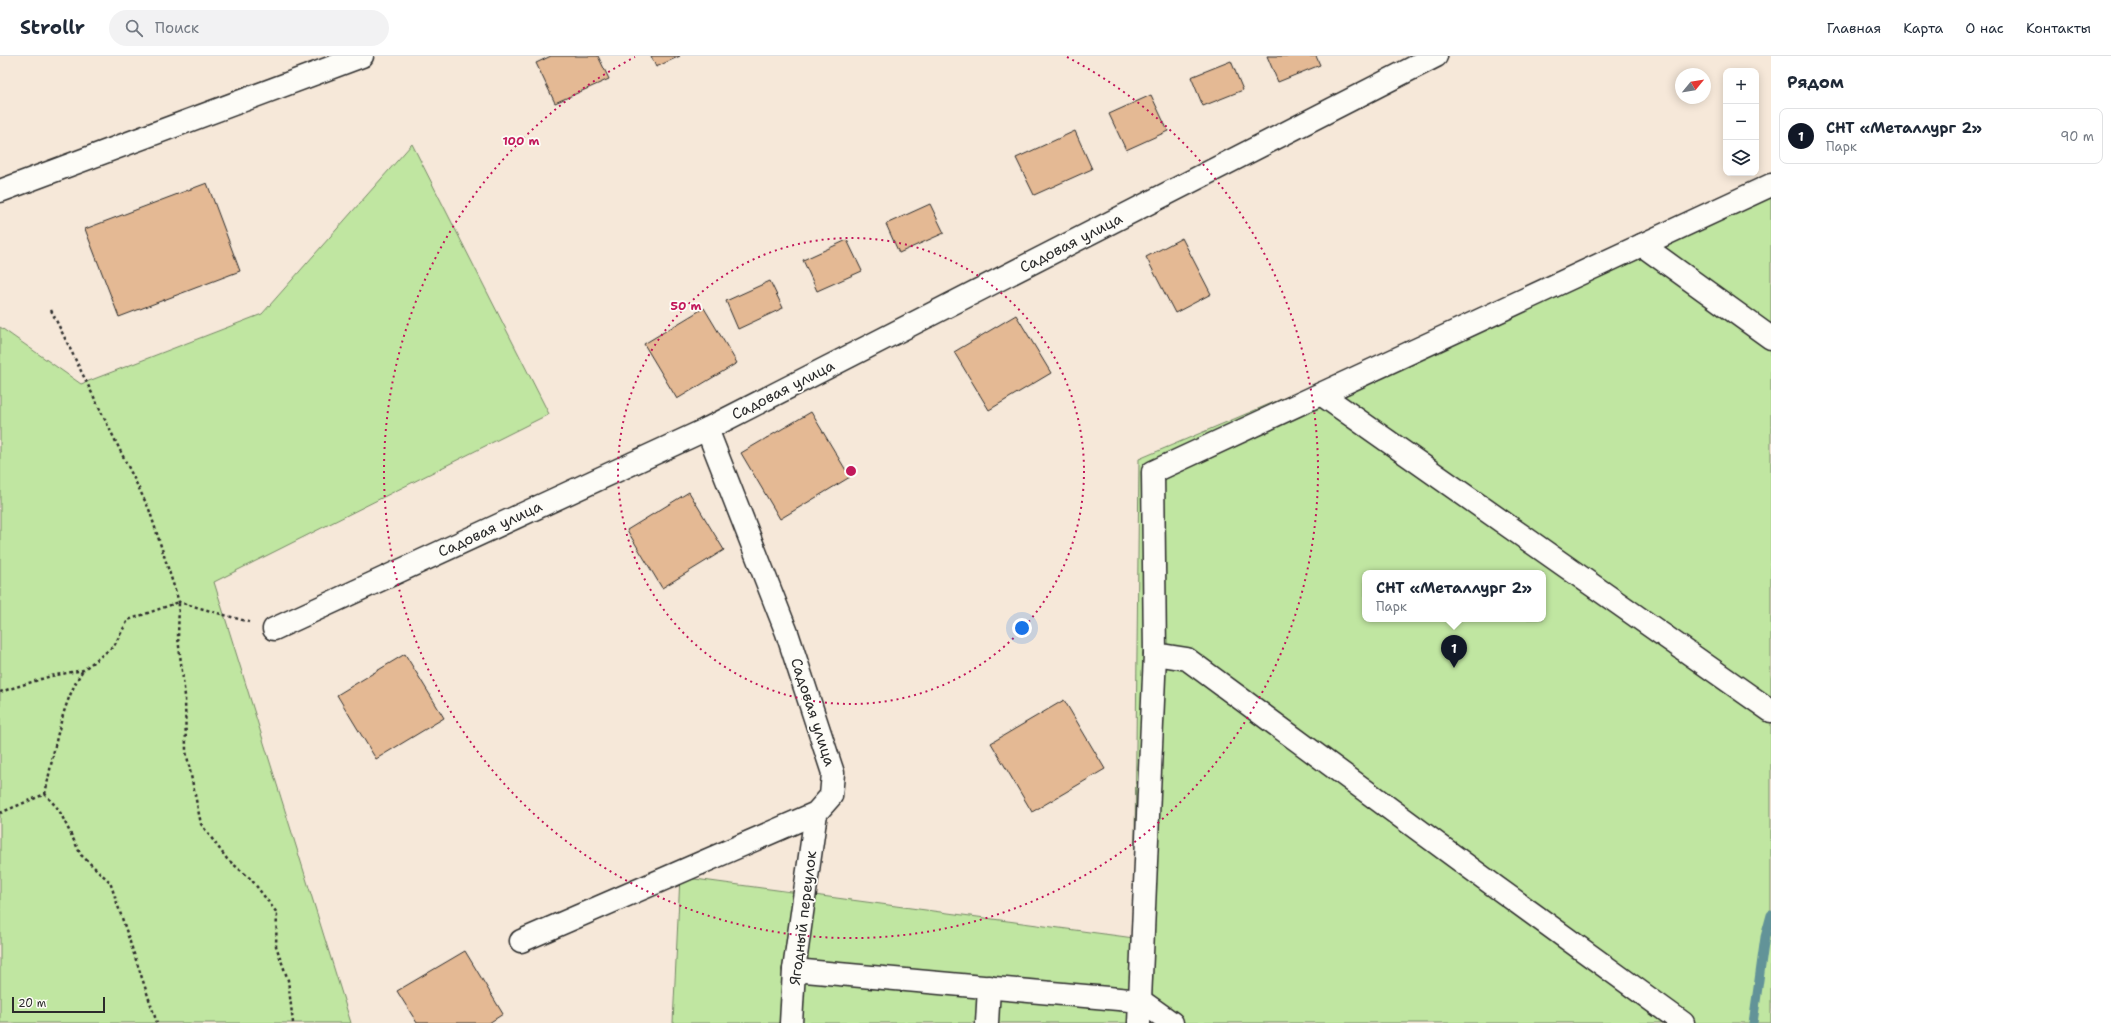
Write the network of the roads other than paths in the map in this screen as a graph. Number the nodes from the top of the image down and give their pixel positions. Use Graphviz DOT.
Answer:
graph roads {
  1 [pos="362,56"];
  2 [pos="1436,56"];
  3 [pos="1771,185"];
  4 [pos="0,191"];
  5 [pos="1642,245"];
  6 [pos="1771,338"];
  7 [pos="1321,394"];
  8 [pos="707,429"];
  9 [pos="274,629"];
  10 [pos="1155,654"];
  11 [pos="1771,711"];
  12 [pos="816,813"];
  13 [pos="521,941"];
  14 [pos="794,970"];
  15 [pos="989,987"];
  16 [pos="1141,1001"];
  17 [pos="791,1023"];
  18 [pos="987,1023"];
  19 [pos="1140,1023"];
  20 [pos="1172,1023"];
  21 [pos="1683,1023"];
  1 -- 4 [label="street"];
  2 -- 8 [label="street, Садовая улица"];
  3 -- 5 [label="street"];
  5 -- 6 [label="street"];
  5 -- 7 [label="street"];
  7 -- 10 [label="street"];
  7 -- 11 [label="street"];
  8 -- 9 [label="street, Садовая улица"];
  8 -- 12 [label="street, Садовая улица"];
  10 -- 16 [label="street"];
  10 -- 21 [label="street"];
  12 -- 13 [label="street"];
  12 -- 14 [label="street, Ягодный переулок"];
  14 -- 15 [label="street"];
  14 -- 17 [label="street, Ягодный переулок"];
  15 -- 16 [label="street"];
  15 -- 18 [label="street"];
  16 -- 19 [label="street"];
  16 -- 20 [label="street"];
}
